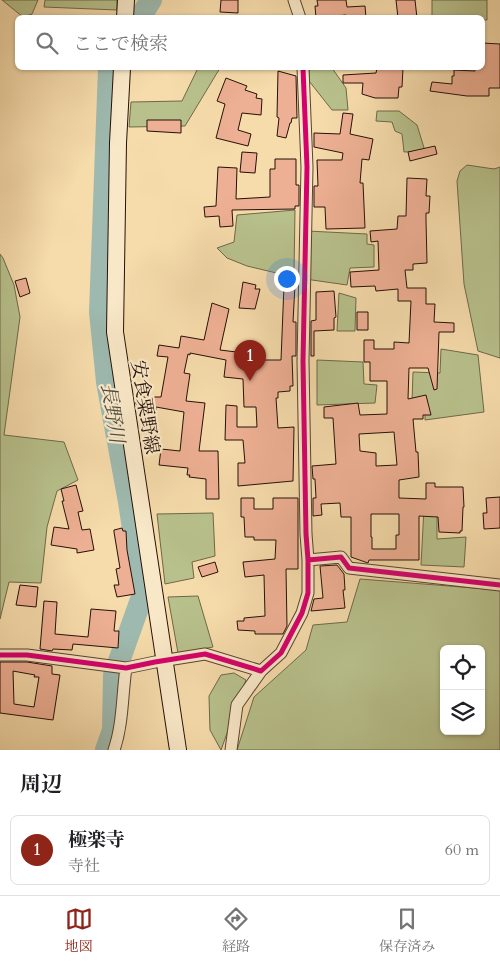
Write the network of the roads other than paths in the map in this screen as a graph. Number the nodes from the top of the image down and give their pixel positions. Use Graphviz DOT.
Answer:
graph roads {
  1 [pos="126,0"];
  2 [pos="294,0"];
  3 [pos="124,15"];
  4 [pos="299,15"];
  5 [pos="122,70"];
  6 [pos="303,70"];
  7 [pos="308,560"];
  8 [pos="500,585"];
  9 [pos="0,655"];
  10 [pos="164,661"];
  11 [pos="120,667"];
  12 [pos="261,671"];
  13 [pos="114,750"];
  14 [pos="178,750"];
  15 [pos="231,750"];
  1 -- 3 [label="main road"];
  2 -- 4 [label="street"];
  5 -- 10 [label="main road, 安食粟野線"];
  6 -- 7 [label="street"];
  7 -- 8 [label="street"];
  7 -- 12 [label="street"];
  9 -- 11 [label="street"];
  10 -- 11 [label="street"];
  10 -- 12 [label="street"];
  10 -- 14 [label="main road, 安食粟野線"];
  11 -- 13 [label="street"];
  12 -- 15 [label="street"];
}
